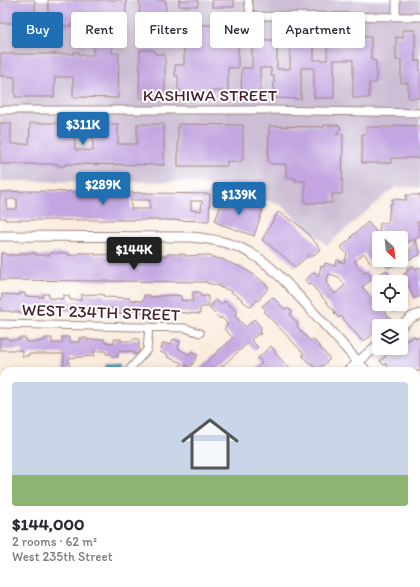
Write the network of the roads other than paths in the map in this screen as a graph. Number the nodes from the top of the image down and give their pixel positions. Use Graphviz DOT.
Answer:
graph roads {
  1 [pos="248,0"];
  2 [pos="396,0"];
  3 [pos="396,17"];
  4 [pos="420,17"];
  5 [pos="0,110"];
  6 [pos="420,113"];
  7 [pos="0,236"];
  8 [pos="420,314"];
  9 [pos="408,320"];
  10 [pos="0,324"];
  11 [pos="149,327"];
  12 [pos="200,333"];
  13 [pos="372,350"];
  14 [pos="358,362"];
  15 [pos="131,367"];
  16 [pos="351,367"];
  17 [pos="362,367"];
  1 -- 3 [label="street"];
  2 -- 3 [label="street"];
  3 -- 4 [label="street"];
  5 -- 6 [label="street, KASHIWA STREET"];
  7 -- 14 [label="street"];
  8 -- 9 [label="street"];
  10 -- 11 [label="street, WEST 234TH STREET"];
  11 -- 12 [label="street, WEST 234TH STREET"];
  11 -- 15 [label="street"];
  13 -- 14 [label="street"];
  14 -- 16 [label="street"];
  14 -- 17 [label="street"];
}
